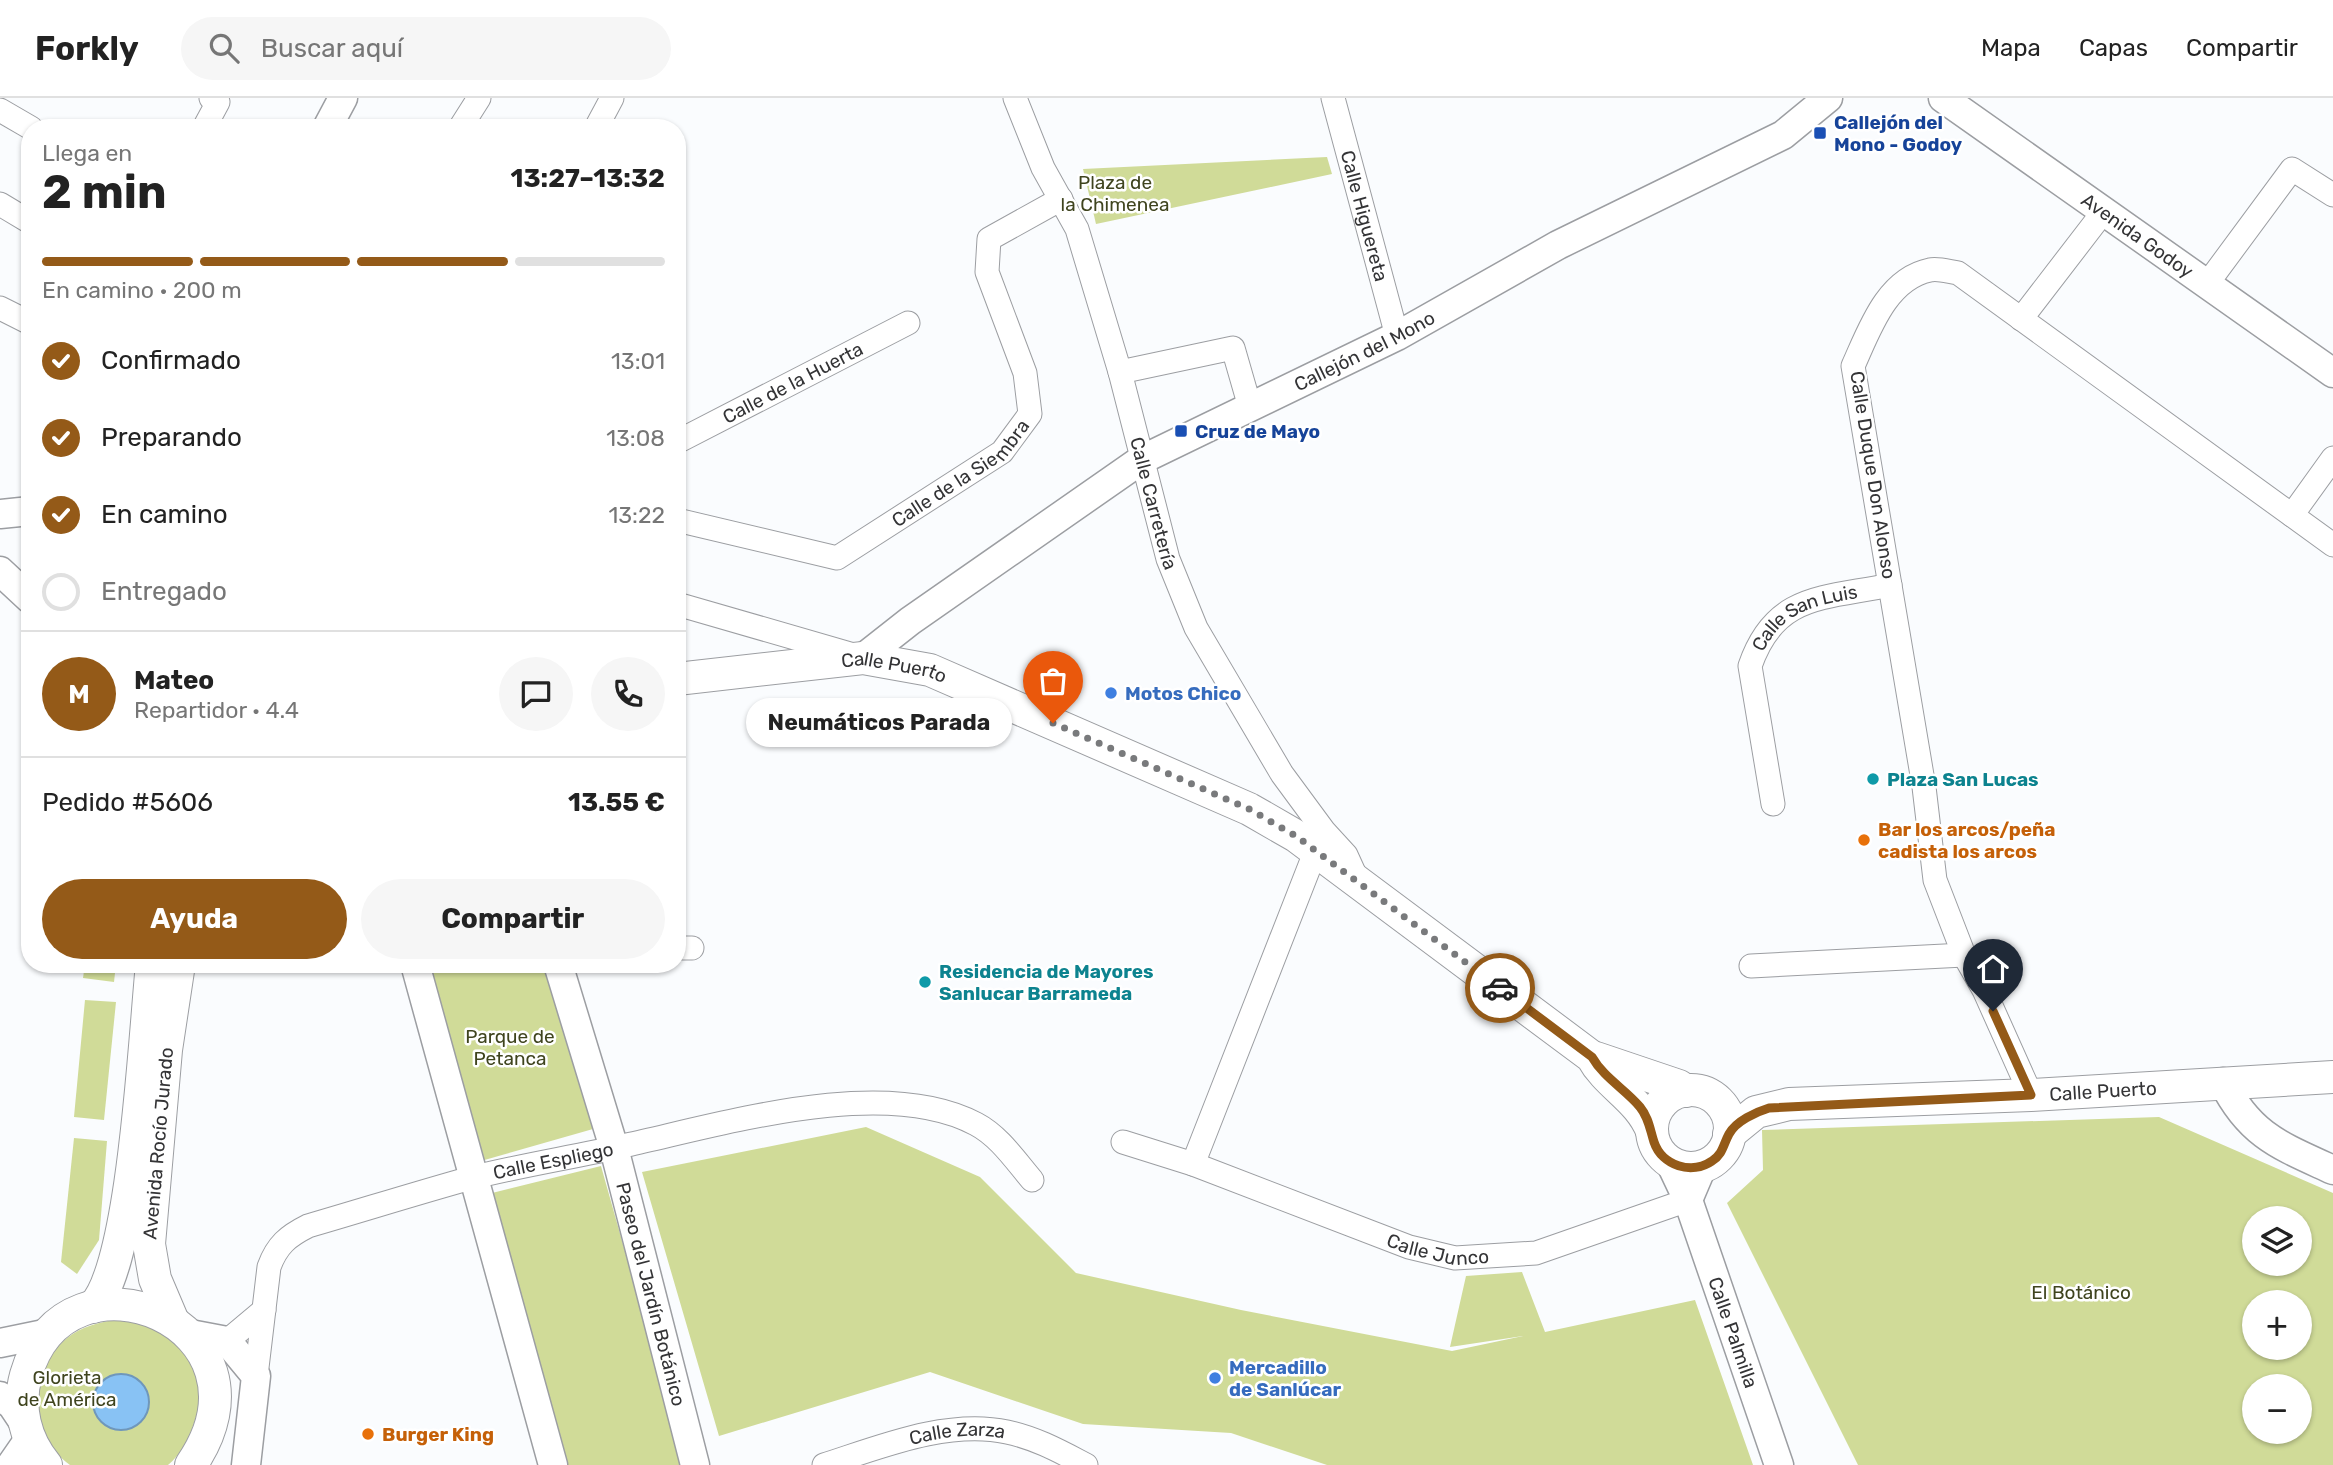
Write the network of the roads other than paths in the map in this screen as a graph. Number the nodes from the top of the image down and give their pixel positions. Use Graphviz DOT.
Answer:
graph roads {
  1 [pos="343,98"];
  2 [pos="479,98"];
  3 [pos="612,98"];
  4 [pos="1015,98"];
  5 [pos="1334,98"];
  6 [pos="1828,98"];
  7 [pos="1943,98"];
  8 [pos="214,100"];
  9 [pos="0,110"];
  10 [pos="207,119"];
  11 [pos="332,119"];
  12 [pos="466,119"];
  13 [pos="601,119"];
  14 [pos="21,122"];
  15 [pos="2333,195"];
  16 [pos="1061,199"];
  17 [pos="0,204"];
  18 [pos="2104,211"];
  19 [pos="21,217"];
  20 [pos="2207,284"];
  21 [pos="0,307"];
  22 [pos="21,318"];
  23 [pos="2021,319"];
  24 [pos="908,323"];
  25 [pos="1397,336"];
  26 [pos="1120,372"];
  27 [pos="2333,373"];
  28 [pos="1250,407"];
  29 [pos="686,437"];
  30 [pos="2333,458"];
  31 [pos="1142,460"];
  32 [pos="21,512"];
  33 [pos="0,514"];
  34 [pos="2292,515"];
  35 [pos="686,522"];
  36 [pos="2333,545"];
  37 [pos="0,570"];
  38 [pos="1890,585"];
  39 [pos="21,590"];
  40 [pos="686,607"];
  41 [pos="911,621"];
  42 [pos="863,658"];
  43 [pos="930,670"];
  44 [pos="686,678"];
  45 [pos="1773,804"];
  46 [pos="1316,850"];
  47 [pos="1357,880"];
  48 [pos="1964,955"];
  49 [pos="1751,967"];
  50 [pos="151,973"];
  51 [pos="178,973"];
  52 [pos="417,973"];
  53 [pos="561,973"];
  54 [pos="1592,1057"];
  55 [pos="2333,1077"];
  56 [pos="2223,1082"];
  57 [pos="1697,1093"];
  58 [pos="2031,1095"];
  59 [pos="1789,1104"];
  60 [pos="1652,1131"];
  61 [pos="1729,1134"];
  62 [pos="1123,1142"];
  63 [pos="614,1148"];
  64 [pos="1670,1162"];
  65 [pos="1193,1164"];
  66 [pos="1702,1167"];
  67 [pos="2333,1170"];
  68 [pos="473,1178"];
  69 [pos="1032,1180"];
  70 [pos="1688,1200"];
  71 [pos="93,1307"];
  72 [pos="264,1310"];
  73 [pos="181,1327"];
  74 [pos="49,1333"];
  75 [pos="227,1341"];
  76 [pos="0,1343"];
  77 [pos="256,1376"];
  78 [pos="0,1395"];
  79 [pos="33,1442"];
  80 [pos="244,1464"];
  81 [pos="830,1464"];
  82 [pos="11,1465"];
  83 [pos="191,1465"];
  84 [pos="553,1465"];
  85 [pos="695,1465"];
  86 [pos="1086,1465"];
  87 [pos="1779,1465"];
  1 -- 11 [label="street"];
  2 -- 12 [label="street"];
  3 -- 13 [label="street"];
  4 -- 16 [label="street, Calle Carretería"];
  5 -- 25 [label="street, Calle Higuereta"];
  6 -- 25 [label="street, Callejón del Mono"];
  7 -- 18 [label="street, Avenida Godoy"];
  8 -- 10 [label="street"];
  9 -- 14 [label="street"];
  15 -- 20 [label="street"];
  16 -- 26 [label="street, Calle Carretería"];
  16 -- 35 [label="street, Calle de la Siembra"];
  17 -- 19 [label="street"];
  18 -- 20 [label="street, Avenida Godoy"];
  18 -- 23 [label="street"];
  20 -- 27 [label="street, Avenida Godoy"];
  21 -- 22 [label="street"];
  23 -- 34 [label="street, Calle Duque Don Alonso"];
  23 -- 38 [label="street, Calle Duque Don Alonso"];
  24 -- 29 [label="street, Calle de la Huerta"];
  25 -- 28 [label="street, Callejón del Mono"];
  26 -- 28 [label="street"];
  26 -- 31 [label="street, Calle Carretería"];
  28 -- 31 [label="street, Callejón del Mono"];
  30 -- 34 [label="street"];
  31 -- 41 [label="street, Callejón del Mono"];
  31 -- 47 [label="street, Calle Carretería"];
  32 -- 33 [label="street"];
  34 -- 36 [label="street, Calle Duque Don Alonso"];
  37 -- 39 [label="street"];
  38 -- 45 [label="street, Calle San Luis"];
  38 -- 48 [label="street, Calle Duque Don Alonso"];
  40 -- 42 [label="street"];
  41 -- 42 [label="street, Callejón del Mono"];
  41 -- 43 [label="street"];
  42 -- 43 [label="main road, Calle Puerto"];
  42 -- 44 [label="main road, Calle Puerto"];
  43 -- 46 [label="main road, Calle Puerto"];
  46 -- 47 [label="main road, Calle Puerto"];
  46 -- 65 [label="street"];
  47 -- 54 [label="main road, Calle Puerto"];
  48 -- 49 [label="street"];
  48 -- 58 [label="street, Calle Duque Don Alonso"];
  50 -- 71 [label="main road, Avenida Rocío Jurado"];
  51 -- 73 [label="main road, Avenida Rocío Jurado"];
  52 -- 68 [label="street"];
  53 -- 63 [label="street, Paseo del Jardín Botánico"];
  54 -- 57 [label="main road, Calle Puerto"];
  54 -- 60 [label="main road, Calle Puerto"];
  55 -- 56 [label="main road, Calle Puerto"];
  56 -- 58 [label="main road, Calle Puerto"];
  56 -- 67 [label="street"];
  57 -- 59 [label="main road, Calle Puerto"];
  57 -- 60 [label="main road"];
  57 -- 61 [label="main road"];
  58 -- 59 [label="main road, Calle Puerto"];
  59 -- 61 [label="main road, Calle Puerto"];
  60 -- 64 [label="main road"];
  61 -- 66 [label="main road"];
  62 -- 65 [label="street, Calle Junco"];
  63 -- 68 [label="street, Calle Espliego"];
  63 -- 69 [label="street, Calle Espliego"];
  63 -- 85 [label="street, Paseo del Jardín Botánico"];
  64 -- 66 [label="main road"];
  64 -- 70 [label="street, Calle Palmilla"];
  65 -- 70 [label="street, Calle Junco"];
  66 -- 70 [label="street"];
  68 -- 72 [label="street, Calle Espliego"];
  68 -- 84 [label="street"];
  70 -- 87 [label="street, Calle Palmilla"];
  71 -- 73 [label="main road"];
  71 -- 74 [label="main road"];
  72 -- 75 [label="street"];
  72 -- 77 [label="street, Calle Espliego"];
  73 -- 75 [label="street"];
  73 -- 83 [label="main road"];
  74 -- 76 [label="street"];
  74 -- 79 [label="main road"];
  75 -- 77 [label="street"];
  77 -- 80 [label="street, Calle Espliego"];
  78 -- 79 [label="street"];
  79 -- 82 [label="street"];
  81 -- 86 [label="street, Calle Zarza"];
}
